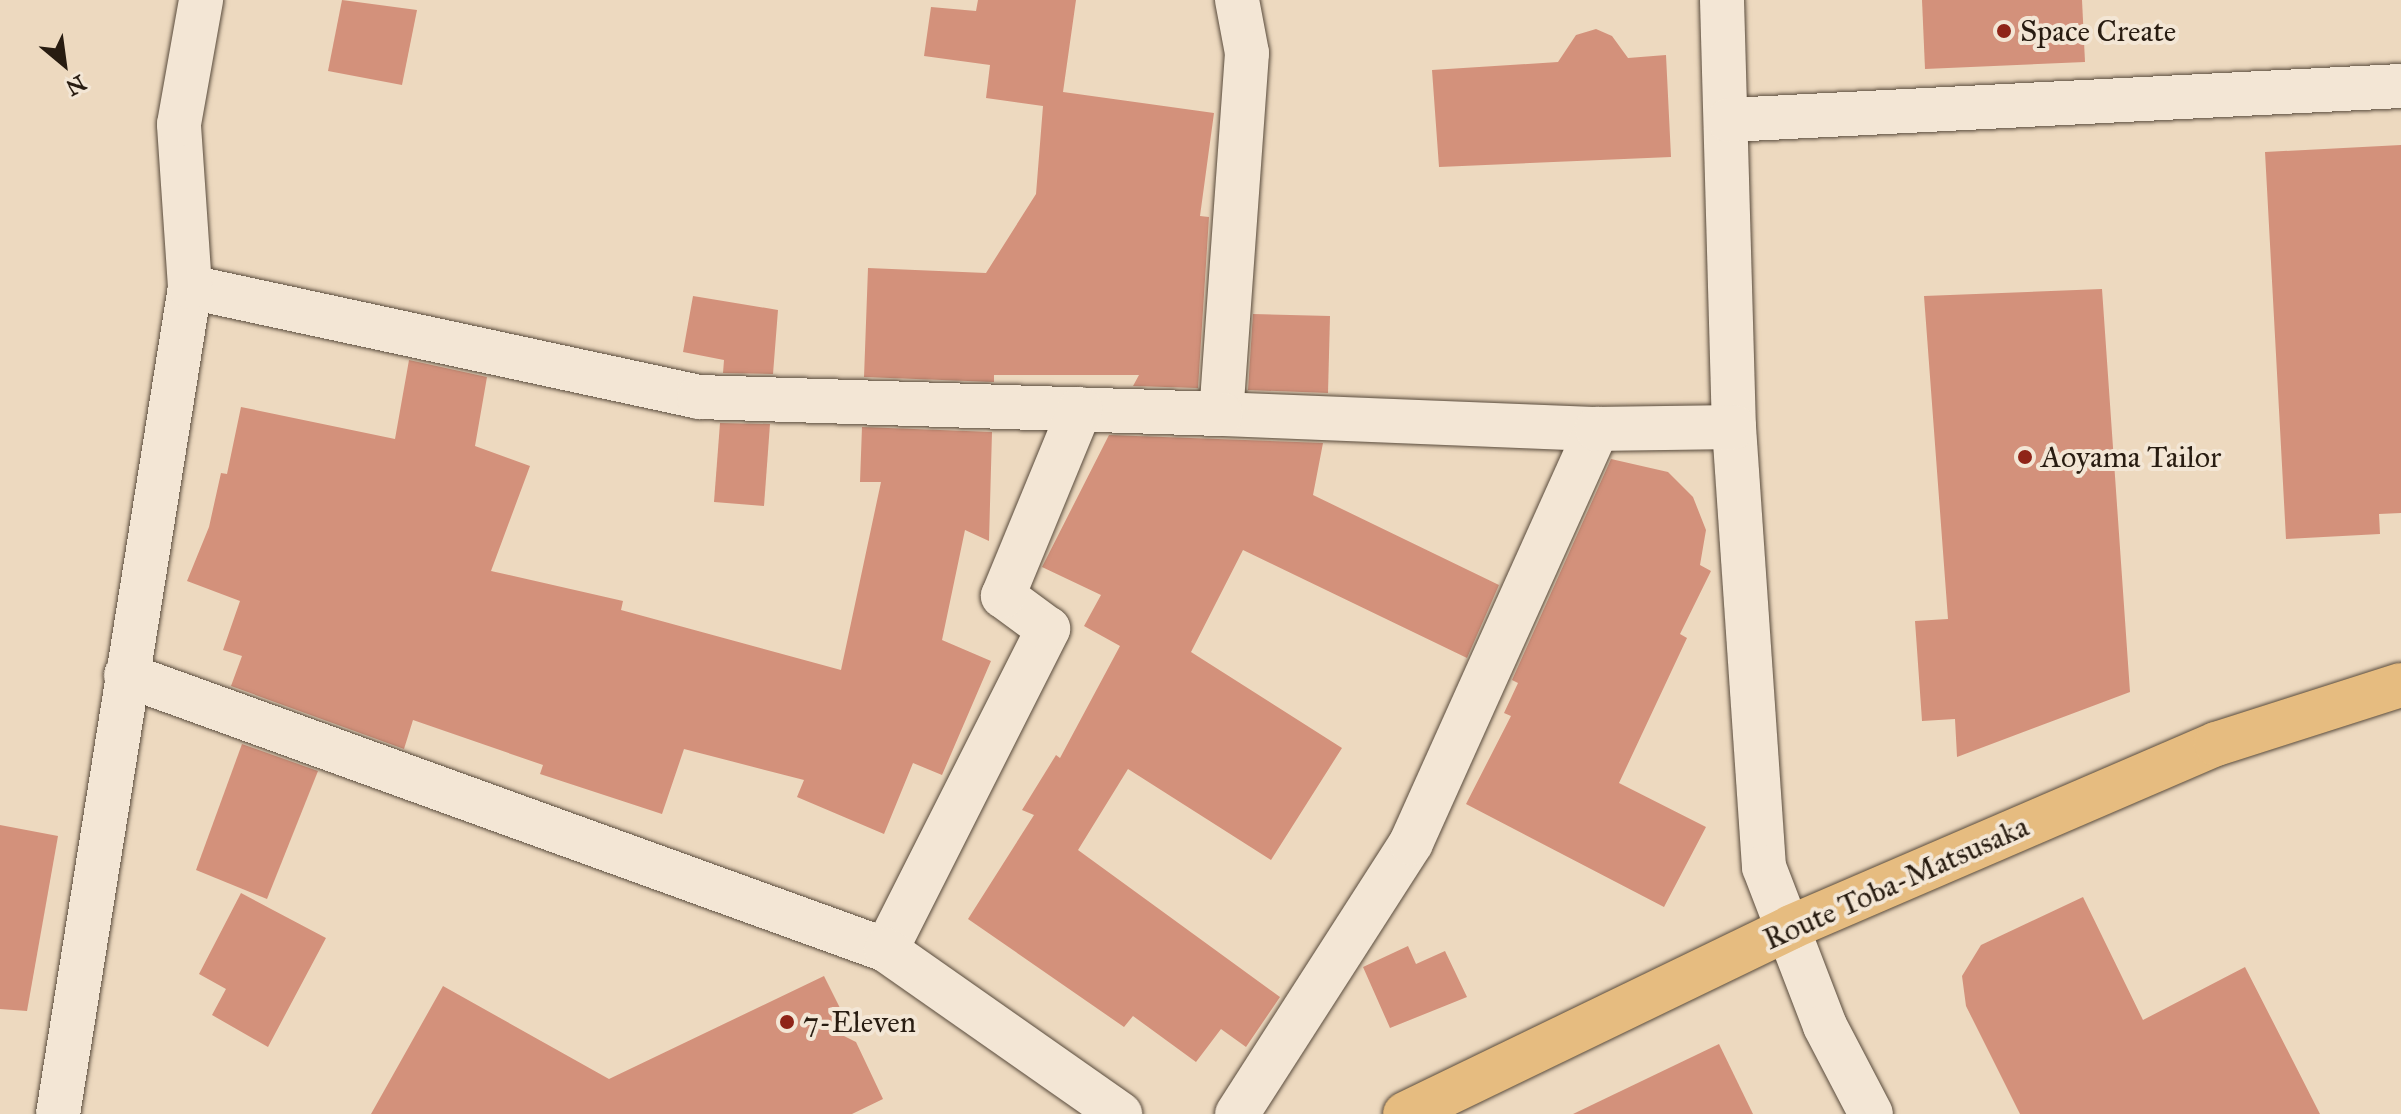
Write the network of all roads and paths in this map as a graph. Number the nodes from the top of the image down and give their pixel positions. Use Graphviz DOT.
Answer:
graph roads {
  1 [pos="201,0"];
  2 [pos="1237,0"];
  3 [pos="1722,0"];
  4 [pos="2401,86"];
  5 [pos="1729,120"];
  6 [pos="190,287"];
  7 [pos="1080,409"];
  8 [pos="1221,414"];
  9 [pos="1734,427"];
  10 [pos="1597,429"];
  11 [pos="126,675"];
  12 [pos="2401,685"];
  13 [pos="1791,927"];
  14 [pos="886,950"];
  15 [pos="58,1114"];
  16 [pos="1120,1114"];
  17 [pos="1237,1114"];
  18 [pos="1405,1114"];
  19 [pos="1871,1114"];
  1 -- 6 [label="street"];
  2 -- 8 [label="street"];
  3 -- 5 [label="street"];
  4 -- 5 [label="street"];
  5 -- 9 [label="street"];
  6 -- 7 [label="street"];
  6 -- 11 [label="street"];
  7 -- 8 [label="street"];
  7 -- 14 [label="street"];
  8 -- 10 [label="street"];
  9 -- 10 [label="street"];
  9 -- 13 [label="street"];
  10 -- 17 [label="street"];
  11 -- 14 [label="street"];
  11 -- 15 [label="street"];
  12 -- 13 [label="main road, Route Toba-Matsusaka"];
  13 -- 18 [label="main road, Route Toba-Matsusaka"];
  13 -- 19 [label="street"];
  14 -- 16 [label="street"];
}
